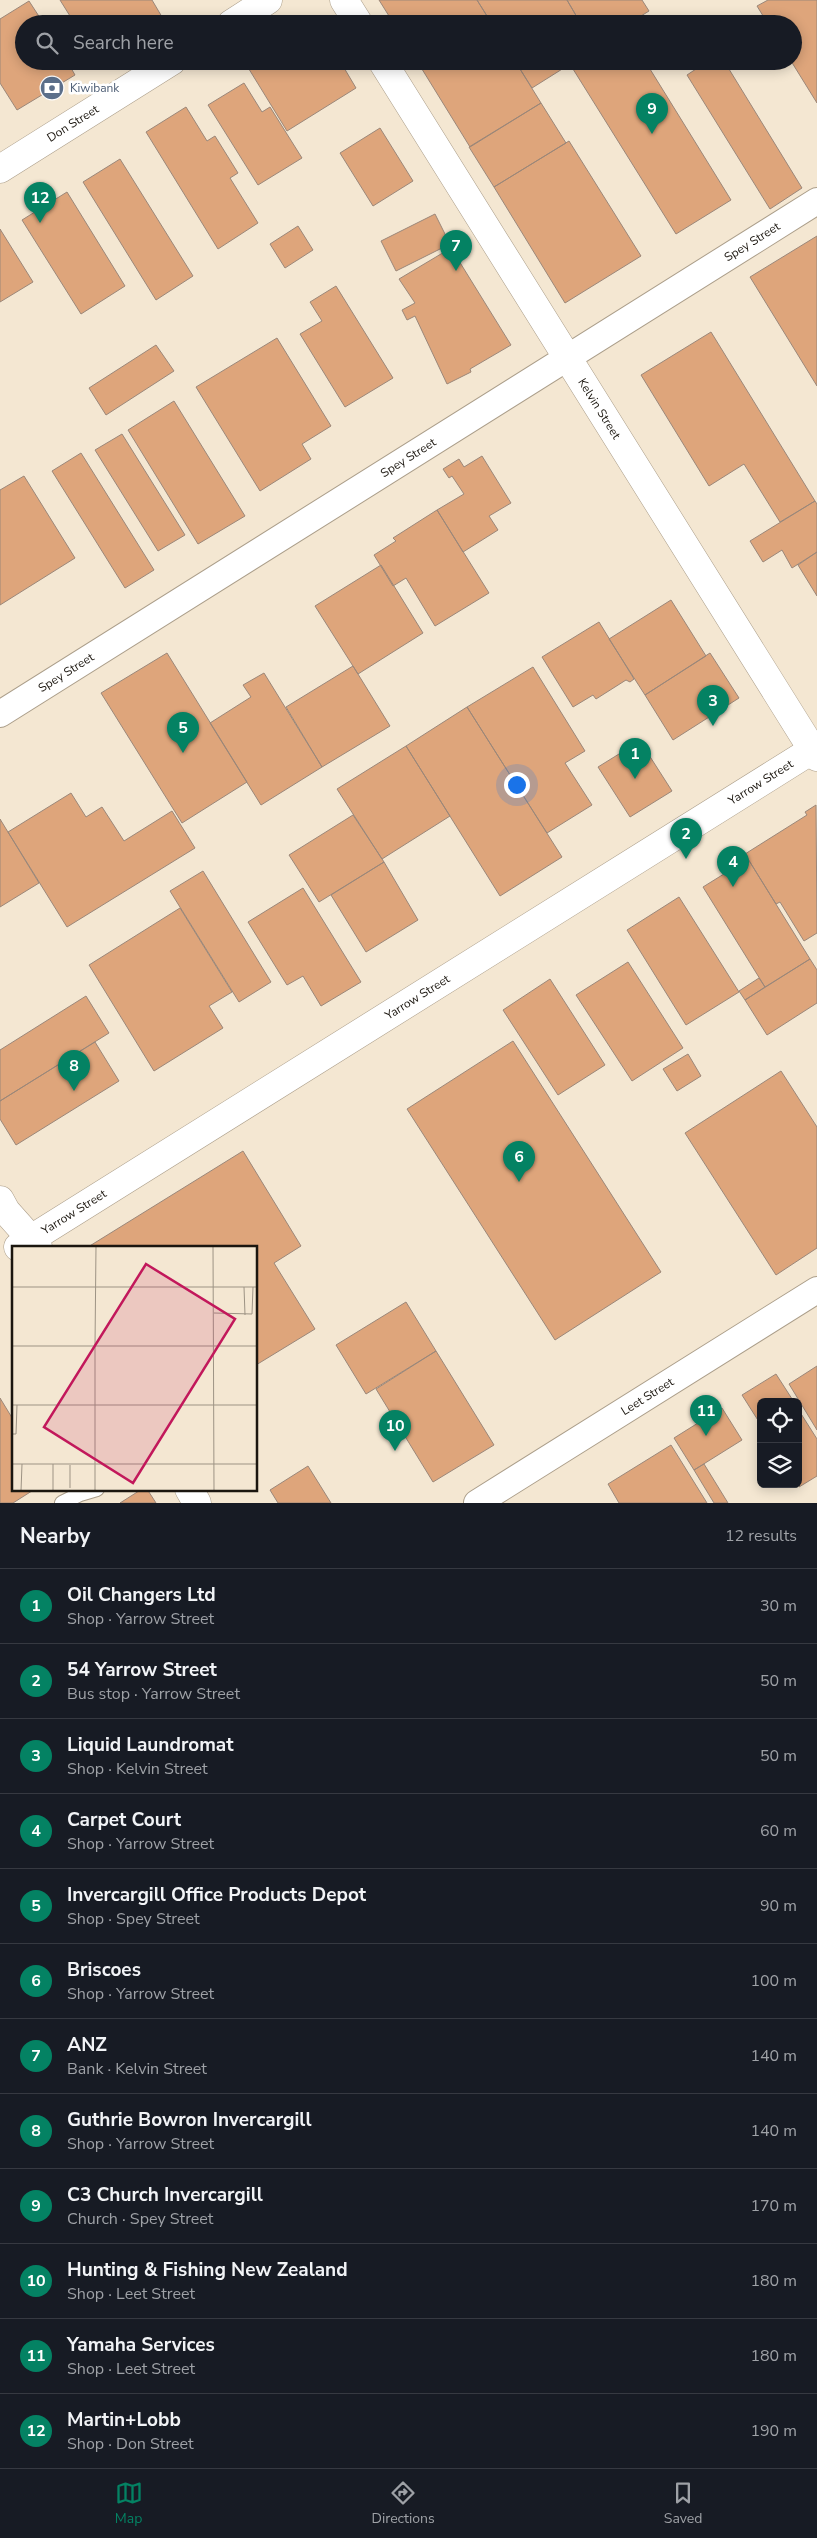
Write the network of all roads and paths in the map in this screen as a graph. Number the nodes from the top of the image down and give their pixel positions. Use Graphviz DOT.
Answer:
graph roads {
  1 [pos="268,0"];
  2 [pos="344,0"];
  3 [pos="245,15"];
  4 [pos="353,15"];
  5 [pos="158,70"];
  6 [pos="388,70"];
  7 [pos="0,169"];
  8 [pos="817,202"];
  9 [pos="568,358"];
  10 [pos="0,714"];
  11 [pos="816,751"];
  12 [pos="0,1200"];
  13 [pos="25,1246"];
  14 [pos="12,1252"];
  15 [pos="0,1258"];
  16 [pos="817,1290"];
  17 [pos="94,1490"];
  18 [pos="190,1490"];
  19 [pos="62,1503"];
  20 [pos="198,1503"];
  21 [pos="477,1503"];
  1 -- 3 [label="street"];
  2 -- 4 [label="street"];
  5 -- 7 [label="street, Don Street"];
  6 -- 9 [label="street, Kelvin Street"];
  8 -- 9 [label="street, Spey Street"];
  9 -- 10 [label="street, Spey Street"];
  9 -- 11 [label="street, Kelvin Street"];
  11 -- 13 [label="street, Yarrow Street"];
  12 -- 13 [label="street"];
  14 -- 15 [label="street, Yarrow Street"];
  16 -- 21 [label="street, Leet Street"];
  17 -- 19 [label="lane"];
  18 -- 20 [label="street"];
}
